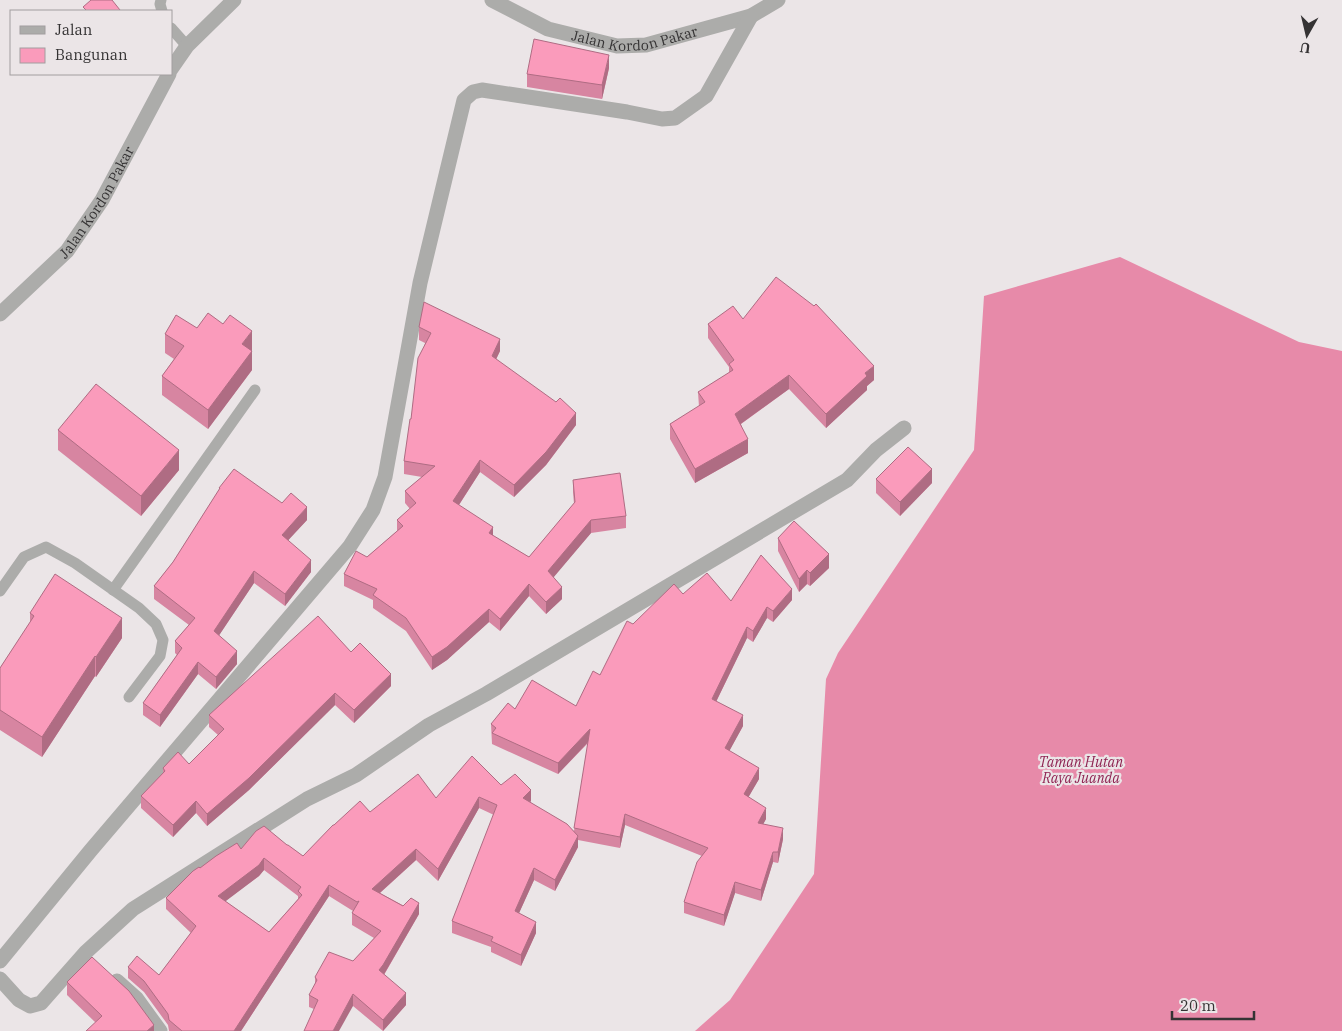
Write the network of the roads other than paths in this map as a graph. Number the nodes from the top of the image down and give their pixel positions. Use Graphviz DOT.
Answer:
graph roads {
  1 [pos="234,0"];
  2 [pos="492,0"];
  3 [pos="778,0"];
  4 [pos="751,16"];
  5 [pos="172,29"];
  6 [pos="187,46"];
  7 [pos="172,68"];
  8 [pos="168,75"];
  9 [pos="0,314"];
  10 [pos="255,390"];
  11 [pos="904,428"];
  12 [pos="113,590"];
  13 [pos="0,591"];
  14 [pos="129,697"];
  15 [pos="0,961"];
  16 [pos="108,972"];
  17 [pos="0,979"];
  18 [pos="160,1031"];
  1 -- 6 [label="street"];
  2 -- 4 [label="street, Jalan Kordon Pakar"];
  3 -- 4 [label="street, Jalan Kordon Pakar"];
  4 -- 15 [label="street"];
  5 -- 6 [label="lane"];
  6 -- 7 [label="street"];
  8 -- 9 [label="street, Jalan Kordon Pakar"];
  10 -- 12 [label="lane"];
  11 -- 17 [label="street"];
  12 -- 13 [label="lane"];
  12 -- 14 [label="lane"];
  16 -- 18 [label="street"];
}
